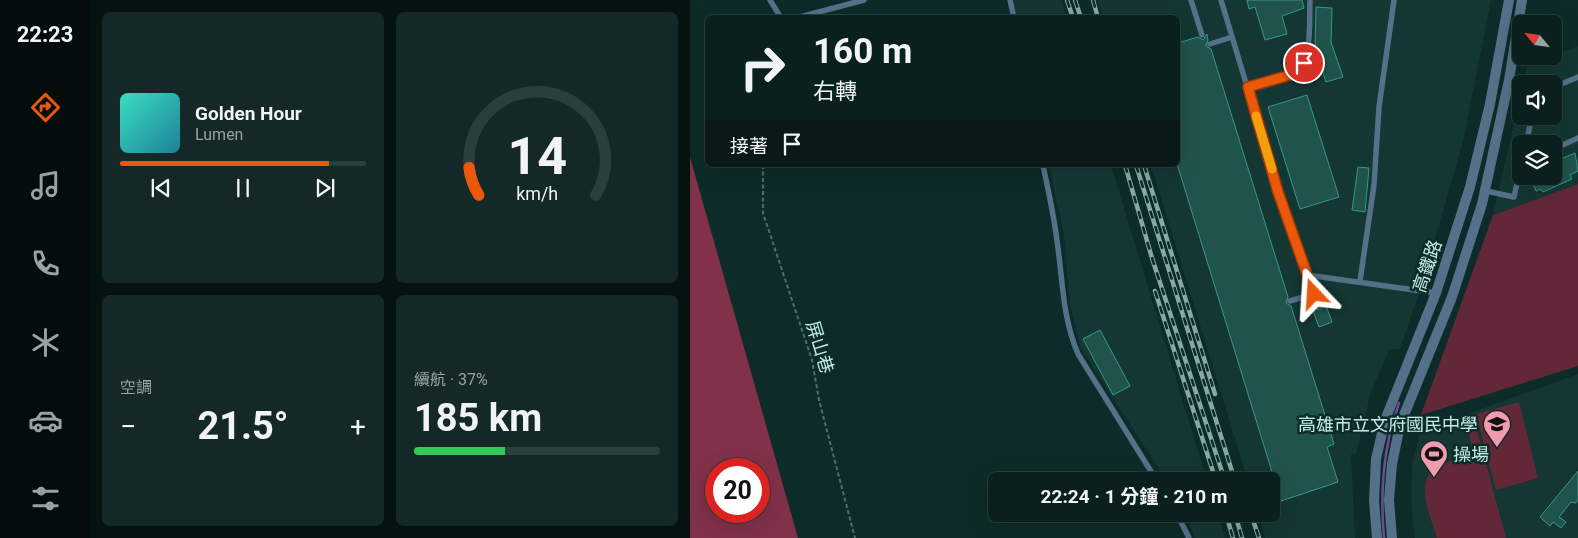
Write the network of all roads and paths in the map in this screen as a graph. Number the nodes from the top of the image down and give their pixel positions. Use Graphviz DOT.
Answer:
graph roads {
  1 [pos="770,0"];
  2 [pos="864,0"];
  3 [pos="1010,0"];
  4 [pos="1191,0"];
  5 [pos="1221,0"];
  6 [pos="1310,0"];
  7 [pos="1394,0"];
  8 [pos="1509,0"];
  9 [pos="1522,0"];
  10 [pos="779,15"];
  11 [pos="807,15"];
  12 [pos="1013,15"];
  13 [pos="1202,35"];
  14 [pos="1232,38"];
  15 [pos="1210,44"];
  16 [pos="1578,77"];
  17 [pos="1562,84"];
  18 [pos="1248,87"];
  19 [pos="1578,138"];
  20 [pos="1562,145"];
  21 [pos="763,167"];
  22 [pos="1043,167"];
  23 [pos="1517,185"];
  24 [pos="1486,191"];
  25 [pos="1307,275"];
  26 [pos="1360,281"];
  27 [pos="1436,293"];
  28 [pos="1314,294"];
  29 [pos="1290,301"];
  30 [pos="1318,306"];
  31 [pos="1151,472"];
  32 [pos="1181,522"];
  33 [pos="855,538"];
  34 [pos="1189,538"];
  35 [pos="1376,538"];
  36 [pos="1392,538"];
  1 -- 10 [label="lane"];
  2 -- 11 [label="lane"];
  3 -- 12 [label="lane"];
  4 -- 13 [label="lane"];
  5 -- 14 [label="lane"];
  6 -- 18 [label="lane"];
  7 -- 26 [label="lane"];
  8 -- 27 [label="street, 高鐵路"];
  9 -- 24 [label="street, 高鐵路"];
  14 -- 15 [label="lane"];
  14 -- 18 [label="lane"];
  16 -- 17 [label="lane"];
  18 -- 25 [label="lane"];
  19 -- 20 [label="lane"];
  21 -- 33 [label="path, 屏山巷"];
  22 -- 31 [label="lane"];
  23 -- 24 [label="lane"];
  24 -- 36 [label="street, 高鐵路"];
  25 -- 26 [label="lane"];
  25 -- 28 [label="lane"];
  26 -- 27 [label="lane"];
  27 -- 35 [label="street, 高鐵路"];
  28 -- 29 [label="lane"];
  28 -- 30 [label="lane"];
  32 -- 34 [label="lane"];
}
